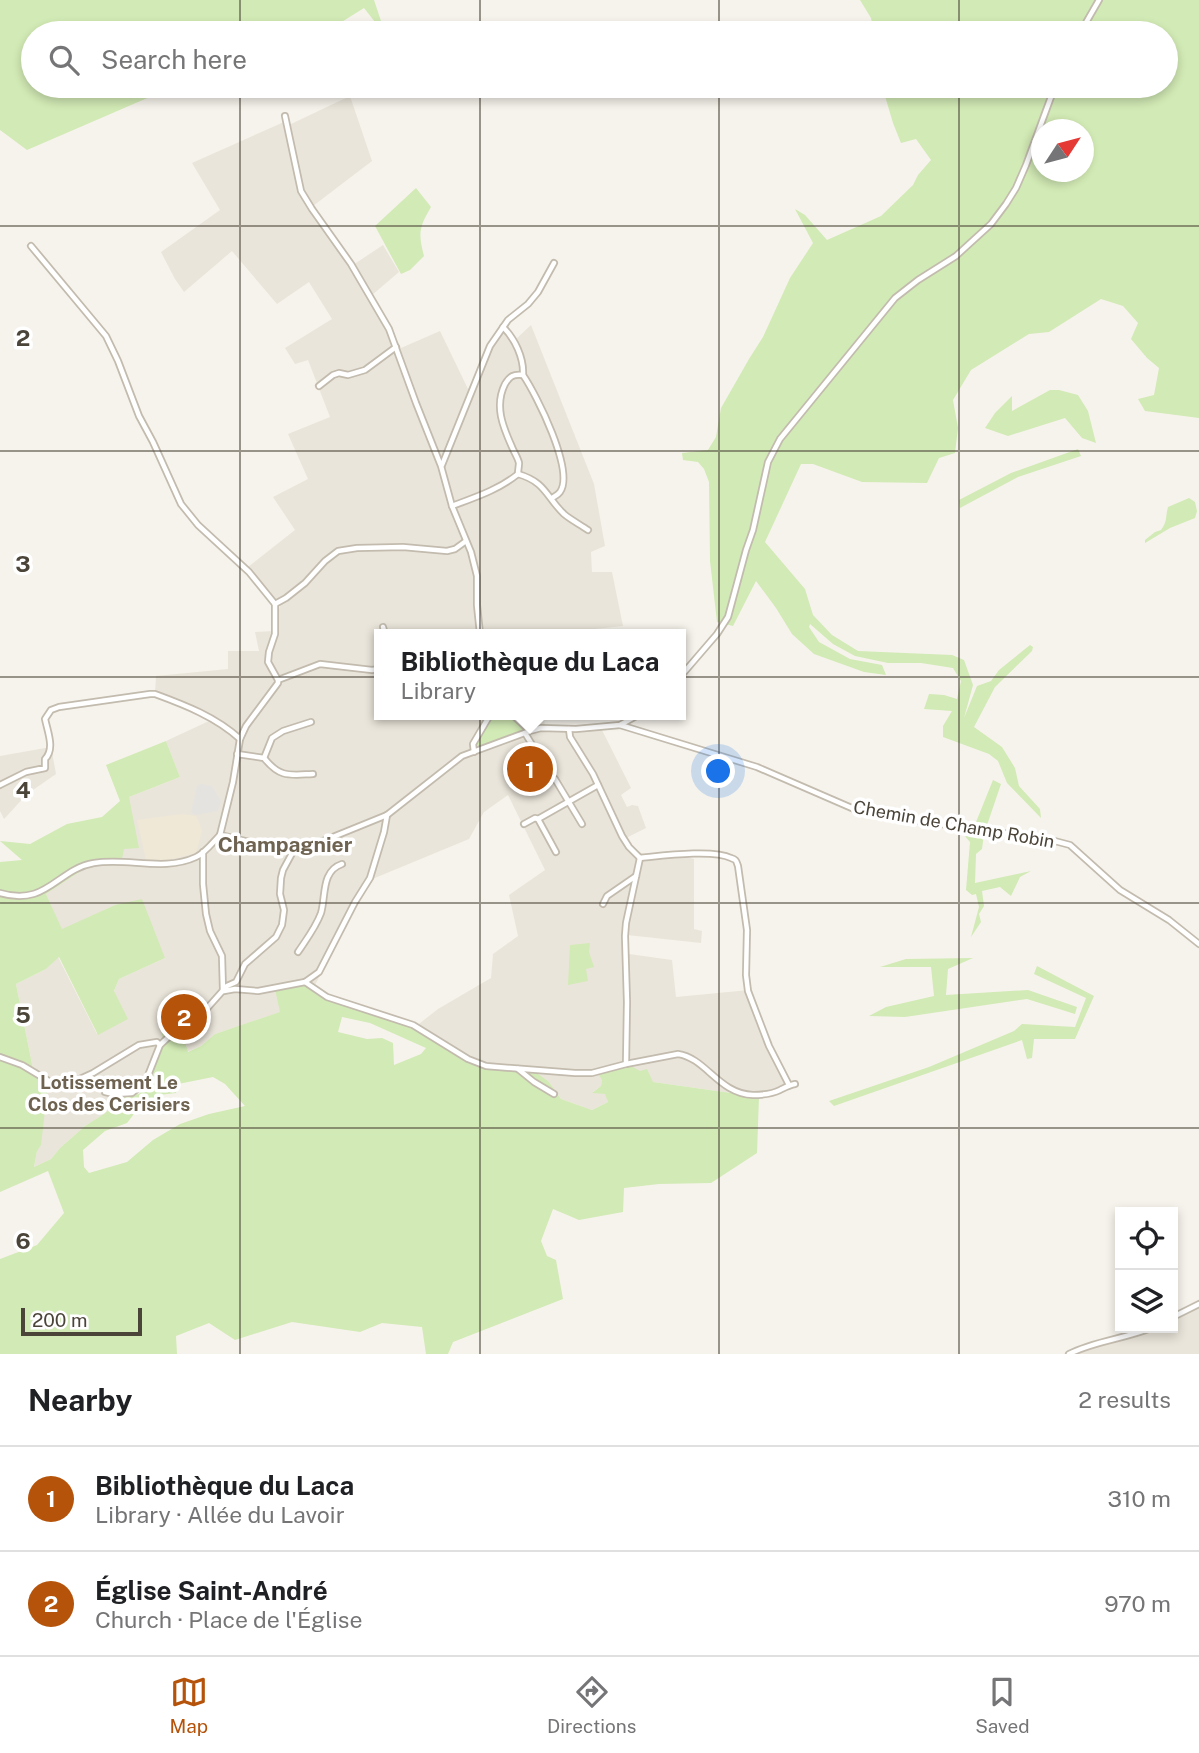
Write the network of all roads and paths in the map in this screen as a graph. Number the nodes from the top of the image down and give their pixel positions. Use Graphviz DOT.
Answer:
graph roads {
  1 [pos="1099,0"];
  2 [pos="1087,21"];
  3 [pos="1051,98"];
  4 [pos="285,116"];
  5 [pos="31,246"];
  6 [pos="554,263"];
  7 [pos="503,327"];
  8 [pos="396,347"];
  9 [pos="523,375"];
  10 [pos="319,386"];
  11 [pos="441,466"];
  12 [pos="518,474"];
  13 [pos="552,498"];
  14 [pos="452,506"];
  15 [pos="588,530"];
  16 [pos="466,541"];
  17 [pos="275,604"];
  18 [pos="383,626"];
  19 [pos="384,629"];
  20 [pos="479,629"];
  21 [pos="374,670"];
  22 [pos="686,671"];
  23 [pos="278,680"];
  24 [pos="487,720"];
  25 [pos="517,720"];
  26 [pos="628,720"];
  27 [pos="312,722"];
  28 [pos="620,724"];
  29 [pos="569,729"];
  30 [pos="528,732"];
  31 [pos="240,739"];
  32 [pos="474,752"];
  33 [pos="237,754"];
  34 [pos="264,758"];
  35 [pos="542,763"];
  36 [pos="313,774"];
  37 [pos="555,779"];
  38 [pos="0,785"];
  39 [pos="598,785"];
  40 [pos="568,803"];
  41 [pos="387,814"];
  42 [pos="538,819"];
  43 [pos="524,824"];
  44 [pos="582,824"];
  45 [pos="220,835"];
  46 [pos="297,845"];
  47 [pos="203,852"];
  48 [pos="556,852"];
  49 [pos="640,858"];
  50 [pos="342,864"];
  51 [pos="637,876"];
  52 [pos="2,895"];
  53 [pos="603,904"];
  54 [pos="1199,944"];
  55 [pos="298,953"];
  56 [pos="305,982"];
  57 [pos="234,986"];
  58 [pos="223,992"];
  59 [pos="206,1011"];
  60 [pos="198,1020"];
  61 [pos="160,1045"];
  62 [pos="0,1057"];
  63 [pos="626,1064"];
  64 [pos="518,1068"];
  65 [pos="106,1092"];
  66 [pos="554,1094"];
  67 [pos="1199,1304"];
  68 [pos="1178,1314"];
  69 [pos="1136,1333"];
  70 [pos="1069,1354"];
  1 -- 2 [label="street"];
  3 -- 22 [label="street"];
  4 -- 8 [label="street"];
  5 -- 17 [label="street"];
  6 -- 7 [label="street"];
  7 -- 9 [label="street"];
  7 -- 11 [label="street"];
  8 -- 10 [label="street"];
  8 -- 11 [label="street"];
  9 -- 12 [label="street"];
  9 -- 13 [label="street"];
  11 -- 14 [label="street"];
  12 -- 13 [label="street"];
  12 -- 14 [label="street"];
  13 -- 15 [label="street"];
  14 -- 16 [label="street"];
  16 -- 17 [label="street"];
  16 -- 20 [label="street"];
  17 -- 23 [label="street"];
  18 -- 19 [label="street"];
  21 -- 23 [label="street"];
  23 -- 31 [label="street"];
  24 -- 32 [label="street"];
  25 -- 30 [label="street"];
  26 -- 28 [label="street"];
  27 -- 34 [label="street"];
  28 -- 29 [label="street"];
  28 -- 54 [label="street, Chemin de Champ Robin"];
  29 -- 30 [label="street"];
  29 -- 39 [label="street"];
  30 -- 32 [label="street"];
  30 -- 35 [label="street"];
  31 -- 33 [label="street"];
  31 -- 38 [label="street"];
  32 -- 41 [label="street"];
  33 -- 34 [label="street"];
  33 -- 45 [label="street"];
  34 -- 36 [label="street"];
  37 -- 40 [label="street"];
  39 -- 40 [label="street"];
  39 -- 49 [label="street"];
  40 -- 42 [label="street"];
  40 -- 44 [label="street"];
  41 -- 46 [label="street"];
  41 -- 56 [label="street"];
  42 -- 43 [label="street"];
  42 -- 48 [label="street"];
  45 -- 46 [label="street"];
  45 -- 47 [label="street"];
  46 -- 57 [label="street"];
  47 -- 52 [label="street"];
  47 -- 58 [label="street"];
  49 -- 51 [label="street"];
  49 -- 63 [label="street"];
  50 -- 55 [label="street"];
  51 -- 53 [label="street"];
  51 -- 63 [label="street"];
  56 -- 57 [label="street"];
  56 -- 64 [label="street"];
  57 -- 58 [label="street"];
  58 -- 59 [label="street"];
  59 -- 60 [label="street"];
  59 -- 60 [label="street"];
  60 -- 61 [label="street"];
  61 -- 62 [label="street"];
  61 -- 65 [label="street"];
  63 -- 64 [label="street"];
  64 -- 66 [label="street"];
  67 -- 68 [label="street"];
  69 -- 70 [label="street"];
}
